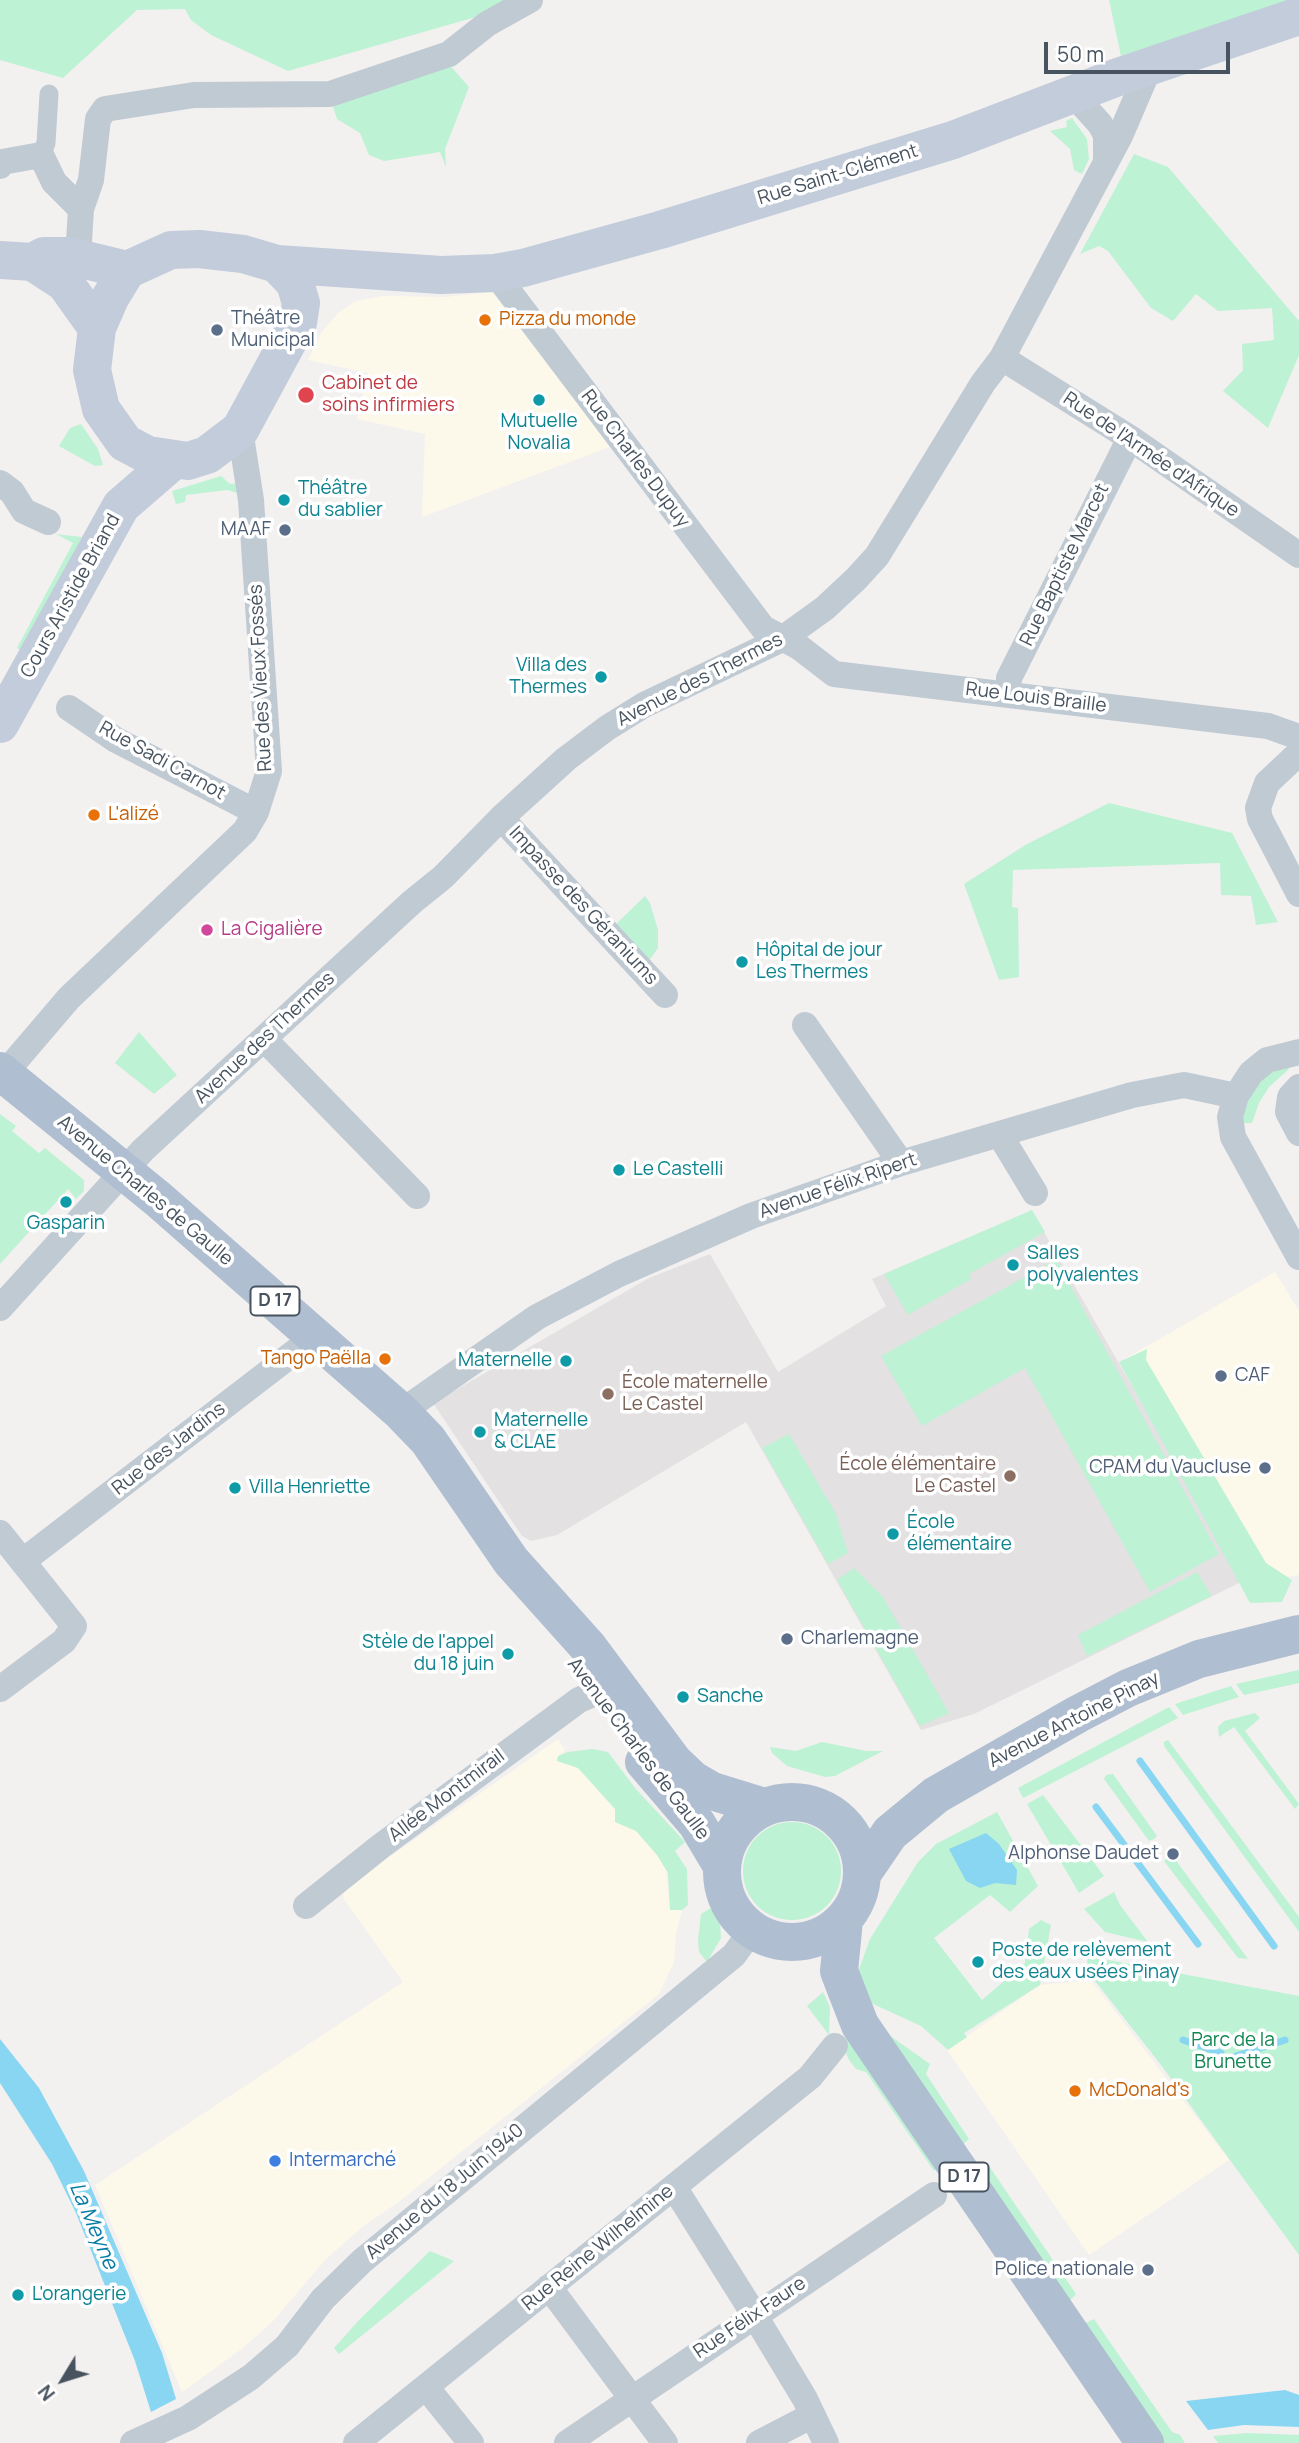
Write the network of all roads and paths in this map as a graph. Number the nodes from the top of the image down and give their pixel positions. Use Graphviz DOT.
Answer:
graph roads {
  1 [pos="530,0"];
  2 [pos="1299,16"];
  3 [pos="1150,66"];
  4 [pos="49,94"];
  5 [pos="1073,94"];
  6 [pos="41,155"];
  7 [pos="1106,159"];
  8 [pos="0,166"];
  9 [pos="81,209"];
  10 [pos="49,264"];
  11 [pos="277,264"];
  12 [pos="127,270"];
  13 [pos="365,272"];
  14 [pos="495,273"];
  15 [pos="298,323"];
  16 [pos="97,328"];
  17 [pos="1002,358"];
  18 [pos="240,429"];
  19 [pos="1130,438"];
  20 [pos="125,443"];
  21 [pos="174,460"];
  22 [pos="0,483"];
  23 [pos="121,506"];
  24 [pos="48,522"];
  25 [pos="1299,555"];
  26 [pos="782,639"];
  27 [pos="1007,694"];
  28 [pos="69,708"];
  29 [pos="0,724"];
  30 [pos="1299,737"];
  31 [pos="1291,760"];
  32 [pos="256,812"];
  33 [pos="501,818"];
  34 [pos="1299,894"];
  35 [pos="665,995"];
  36 [pos="805,1025"];
  37 [pos="265,1040"];
  38 [pos="1299,1052"];
  39 [pos="2,1072"];
  40 [pos="1299,1087"];
  41 [pos="1236,1096"];
  42 [pos="1299,1133"];
  43 [pos="1000,1135"];
  44 [pos="901,1163"];
  45 [pos="125,1172"];
  46 [pos="1034,1194"];
  47 [pos="417,1196"];
  48 [pos="1299,1257"];
  49 [pos="0,1308"];
  50 [pos="313,1334"];
  51 [pos="401,1412"];
  52 [pos="0,1533"];
  53 [pos="23,1561"];
  54 [pos="511,1561"];
  55 [pos="1299,1634"];
  56 [pos="0,1689"];
  57 [pos="578,1701"];
  58 [pos="666,1752"];
  59 [pos="936,1795"];
  60 [pos="764,1807"];
  61 [pos="825,1809"];
  62 [pos="722,1866"];
  63 [pos="862,1874"];
  64 [pos="306,1906"];
  65 [pos="844,1920"];
  66 [pos="765,1936"];
  67 [pos="847,2036"];
  68 [pos="674,2187"];
  69 [pos="934,2195"];
  70 [pos="549,2287"];
  71 [pos="755,2315"];
  72 [pos="426,2387"];
  73 [pos="631,2398"];
  74 [pos="811,2416"];
  75 [pos="142,2439"];
  76 [pos="356,2443"];
  77 [pos="471,2443"];
  78 [pos="567,2443"];
  79 [pos="665,2443"];
  80 [pos="759,2443"];
  81 [pos="827,2443"];
  82 [pos="1145,2443"];
  1 -- 9 [label="street"];
  2 -- 3 [label="main road, Rue Saint-Clément"];
  3 -- 5 [label="main road, Rue Saint-Clément"];
  3 -- 7 [label="street, Avenue des Thermes"];
  4 -- 6 [label="street"];
  5 -- 7 [label="street"];
  5 -- 14 [label="main road, Rue Saint-Clément"];
  6 -- 8 [label="street"];
  6 -- 9 [label="street"];
  7 -- 17 [label="street, Avenue des Thermes"];
  9 -- 10 [label="street"];
  10 -- 12 [label="main road"];
  10 -- 16 [label="main road"];
  11 -- 12 [label="main road"];
  11 -- 13 [label="main road, Rue Saint-Clément"];
  11 -- 15 [label="main road"];
  12 -- 16 [label="main road"];
  13 -- 14 [label="main road, Rue Saint-Clément"];
  13 -- 15 [label="main road"];
  14 -- 26 [label="street, Rue Charles Dupuy"];
  15 -- 18 [label="main road"];
  16 -- 20 [label="main road"];
  17 -- 19 [label="street, Rue de l'Armée d'Afrique"];
  17 -- 26 [label="street, Avenue des Thermes"];
  18 -- 21 [label="main road"];
  18 -- 32 [label="street, Rue des Vieux Fossés"];
  19 -- 25 [label="street, Rue de l'Armée d'Afrique"];
  19 -- 27 [label="street, Rue Baptiste Marcet"];
  20 -- 21 [label="main road"];
  20 -- 23 [label="main road, Cours Aristide Briand"];
  21 -- 23 [label="main road, Cours Aristide Briand"];
  22 -- 24 [label="street"];
  23 -- 29 [label="main road, Cours Aristide Briand"];
  26 -- 27 [label="street, Rue Louis Braille"];
  26 -- 33 [label="street, Avenue des Thermes"];
  27 -- 30 [label="street, Rue Louis Braille"];
  28 -- 32 [label="street, Rue Sadi Carnot"];
  31 -- 34 [label="street"];
  32 -- 39 [label="street, Rue des Vieux Fossés"];
  33 -- 35 [label="street, Impasse des Géraniums"];
  33 -- 37 [label="street, Avenue des Thermes"];
  36 -- 44 [label="street"];
  37 -- 45 [label="street, Avenue des Thermes"];
  37 -- 47 [label="street"];
  38 -- 41 [label="street"];
  39 -- 45 [label="main road, Avenue Charles de Gaulle / D 17"];
  40 -- 42 [label="street"];
  41 -- 43 [label="street, Avenue Félix Ripert"];
  41 -- 48 [label="street"];
  43 -- 44 [label="street, Avenue Félix Ripert"];
  43 -- 46 [label="street"];
  44 -- 51 [label="street, Avenue Félix Ripert"];
  45 -- 49 [label="street, Avenue des Thermes"];
  45 -- 50 [label="main road, Avenue Charles de Gaulle / D 17"];
  50 -- 51 [label="main road, Avenue Charles de Gaulle / D 17"];
  50 -- 53 [label="street, Rue des Jardins"];
  51 -- 54 [label="main road, Avenue Charles de Gaulle / D 17"];
  52 -- 53 [label="street"];
  53 -- 56 [label="street"];
  54 -- 57 [label="main road, Avenue Charles de Gaulle / D 17"];
  54 -- 58 [label="main road, Avenue Charles de Gaulle / D 17"];
  55 -- 59 [label="main road, Avenue Antoine Pinay"];
  57 -- 58 [label="street"];
  57 -- 62 [label="main road, Avenue Charles de Gaulle / D 17"];
  57 -- 64 [label="street, Allée Montmirail"];
  58 -- 60 [label="main road, Avenue Charles de Gaulle / D 17"];
  59 -- 61 [label="main road, Avenue Antoine Pinay"];
  59 -- 63 [label="main road, Avenue Antoine Pinay"];
  60 -- 61 [label="main road, D 17"];
  60 -- 62 [label="main road, D 17"];
  61 -- 63 [label="main road"];
  62 -- 66 [label="main road, D 17"];
  63 -- 65 [label="main road, D 17"];
  65 -- 66 [label="main road, D 17"];
  65 -- 67 [label="main road, D 17"];
  66 -- 67 [label="main road, D 17"];
  66 -- 75 [label="street, Avenue du 18 Juin 1940"];
  67 -- 68 [label="street, Rue Reine Wilhelmine"];
  67 -- 82 [label="main road, D 17"];
  68 -- 70 [label="street, Rue Reine Wilhelmine"];
  68 -- 71 [label="street"];
  69 -- 71 [label="street, Rue Félix Faure"];
  70 -- 72 [label="street, Rue Reine Wilhelmine"];
  70 -- 73 [label="street"];
  71 -- 73 [label="street, Rue Félix Faure"];
  71 -- 74 [label="street"];
  72 -- 76 [label="street, Rue Reine Wilhelmine"];
  72 -- 77 [label="street"];
  73 -- 78 [label="street, Rue Félix Faure"];
  73 -- 79 [label="street"];
  74 -- 80 [label="street"];
  74 -- 81 [label="street"];
}
